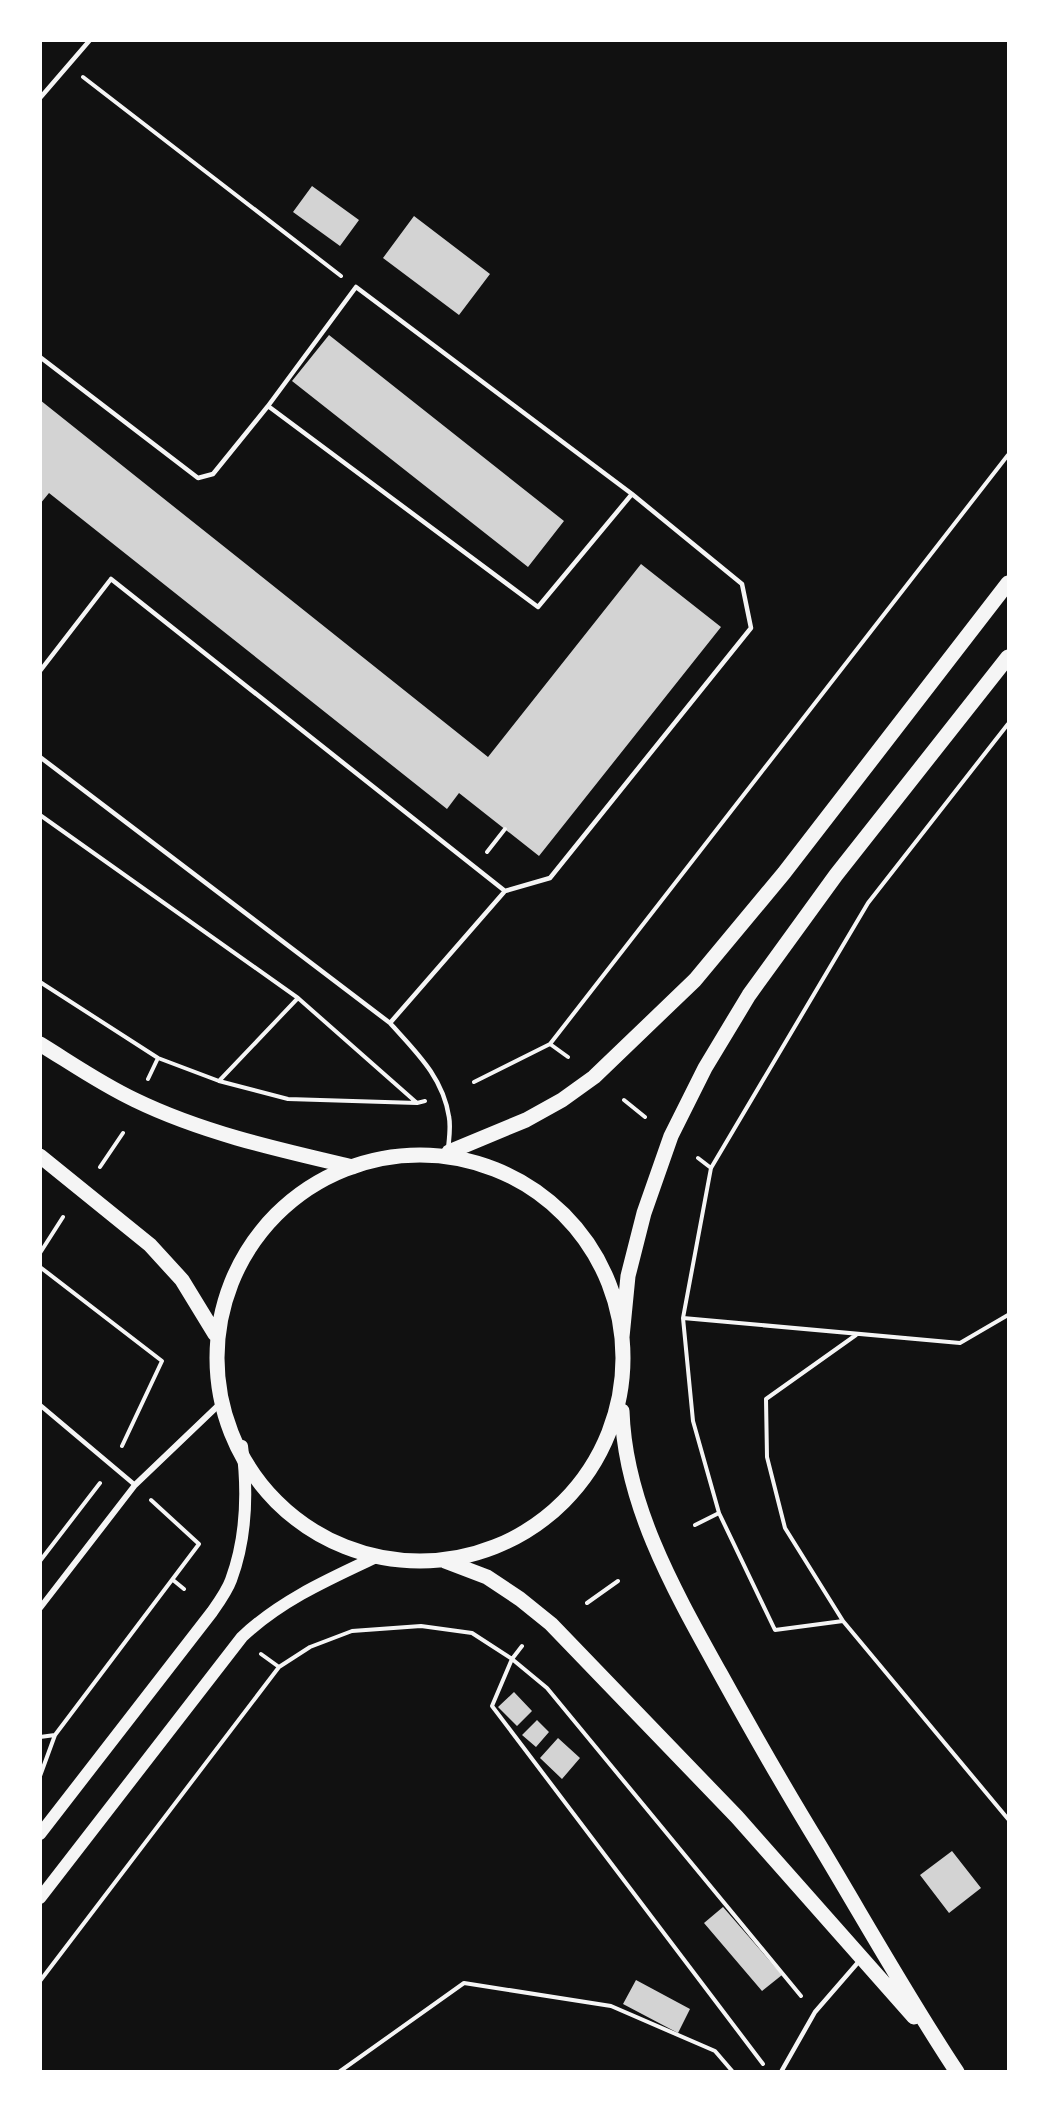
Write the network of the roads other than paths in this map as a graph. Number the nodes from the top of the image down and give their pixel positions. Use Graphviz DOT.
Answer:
graph roads {
  1 [pos="90,40"];
  2 [pos="40,98"];
  3 [pos="40,357"];
  4 [pos="268,406"];
  5 [pos="632,494"];
  6 [pos="1008,583"];
  7 [pos="1008,657"];
  8 [pos="40,671"];
  9 [pos="40,757"];
  10 [pos="505,891"];
  11 [pos="390,1023"];
  12 [pos="40,1044"];
  13 [pos="448,1152"];
  14 [pos="40,1156"];
  15 [pos="353,1167"];
  16 [pos="215,1334"];
  17 [pos="621,1348"];
  18 [pos="622,1390"];
  19 [pos="225,1399"];
  20 [pos="40,1406"];
  21 [pos="242,1446"];
  22 [pos="135,1485"];
  23 [pos="374,1558"];
  24 [pos="445,1561"];
  25 [pos="40,1608"];
  26 [pos="40,1834"];
  27 [pos="40,1898"];
  28 [pos="862,1957"];
  29 [pos="942,2049"];
  30 [pos="781,2072"];
  31 [pos="957,2072"];
  1 -- 2 [label="lane"];
  3 -- 4 [label="lane"];
  4 -- 5 [label="lane"];
  4 -- 5 [label="lane"];
  5 -- 10 [label="lane"];
  6 -- 13 [label="main road"];
  7 -- 17 [label="main road"];
  8 -- 10 [label="lane"];
  9 -- 11 [label="lane"];
  10 -- 11 [label="lane"];
  11 -- 13 [label="lane"];
  12 -- 15 [label="main road"];
  13 -- 15 [label="main road"];
  13 -- 17 [label="main road"];
  14 -- 16 [label="main road"];
  15 -- 16 [label="main road"];
  16 -- 19 [label="main road"];
  17 -- 18 [label="main road"];
  18 -- 24 [label="main road"];
  18 -- 29 [label="main road"];
  19 -- 21 [label="main road"];
  19 -- 22 [label="street"];
  20 -- 22 [label="lane"];
  21 -- 23 [label="main road"];
  21 -- 26 [label="main road"];
  22 -- 25 [label="street"];
  23 -- 24 [label="main road"];
  23 -- 27 [label="main road"];
  24 -- 28 [label="main road"];
  28 -- 29 [label="main road"];
  28 -- 30 [label="lane"];
  29 -- 31 [label="main road"];
}
